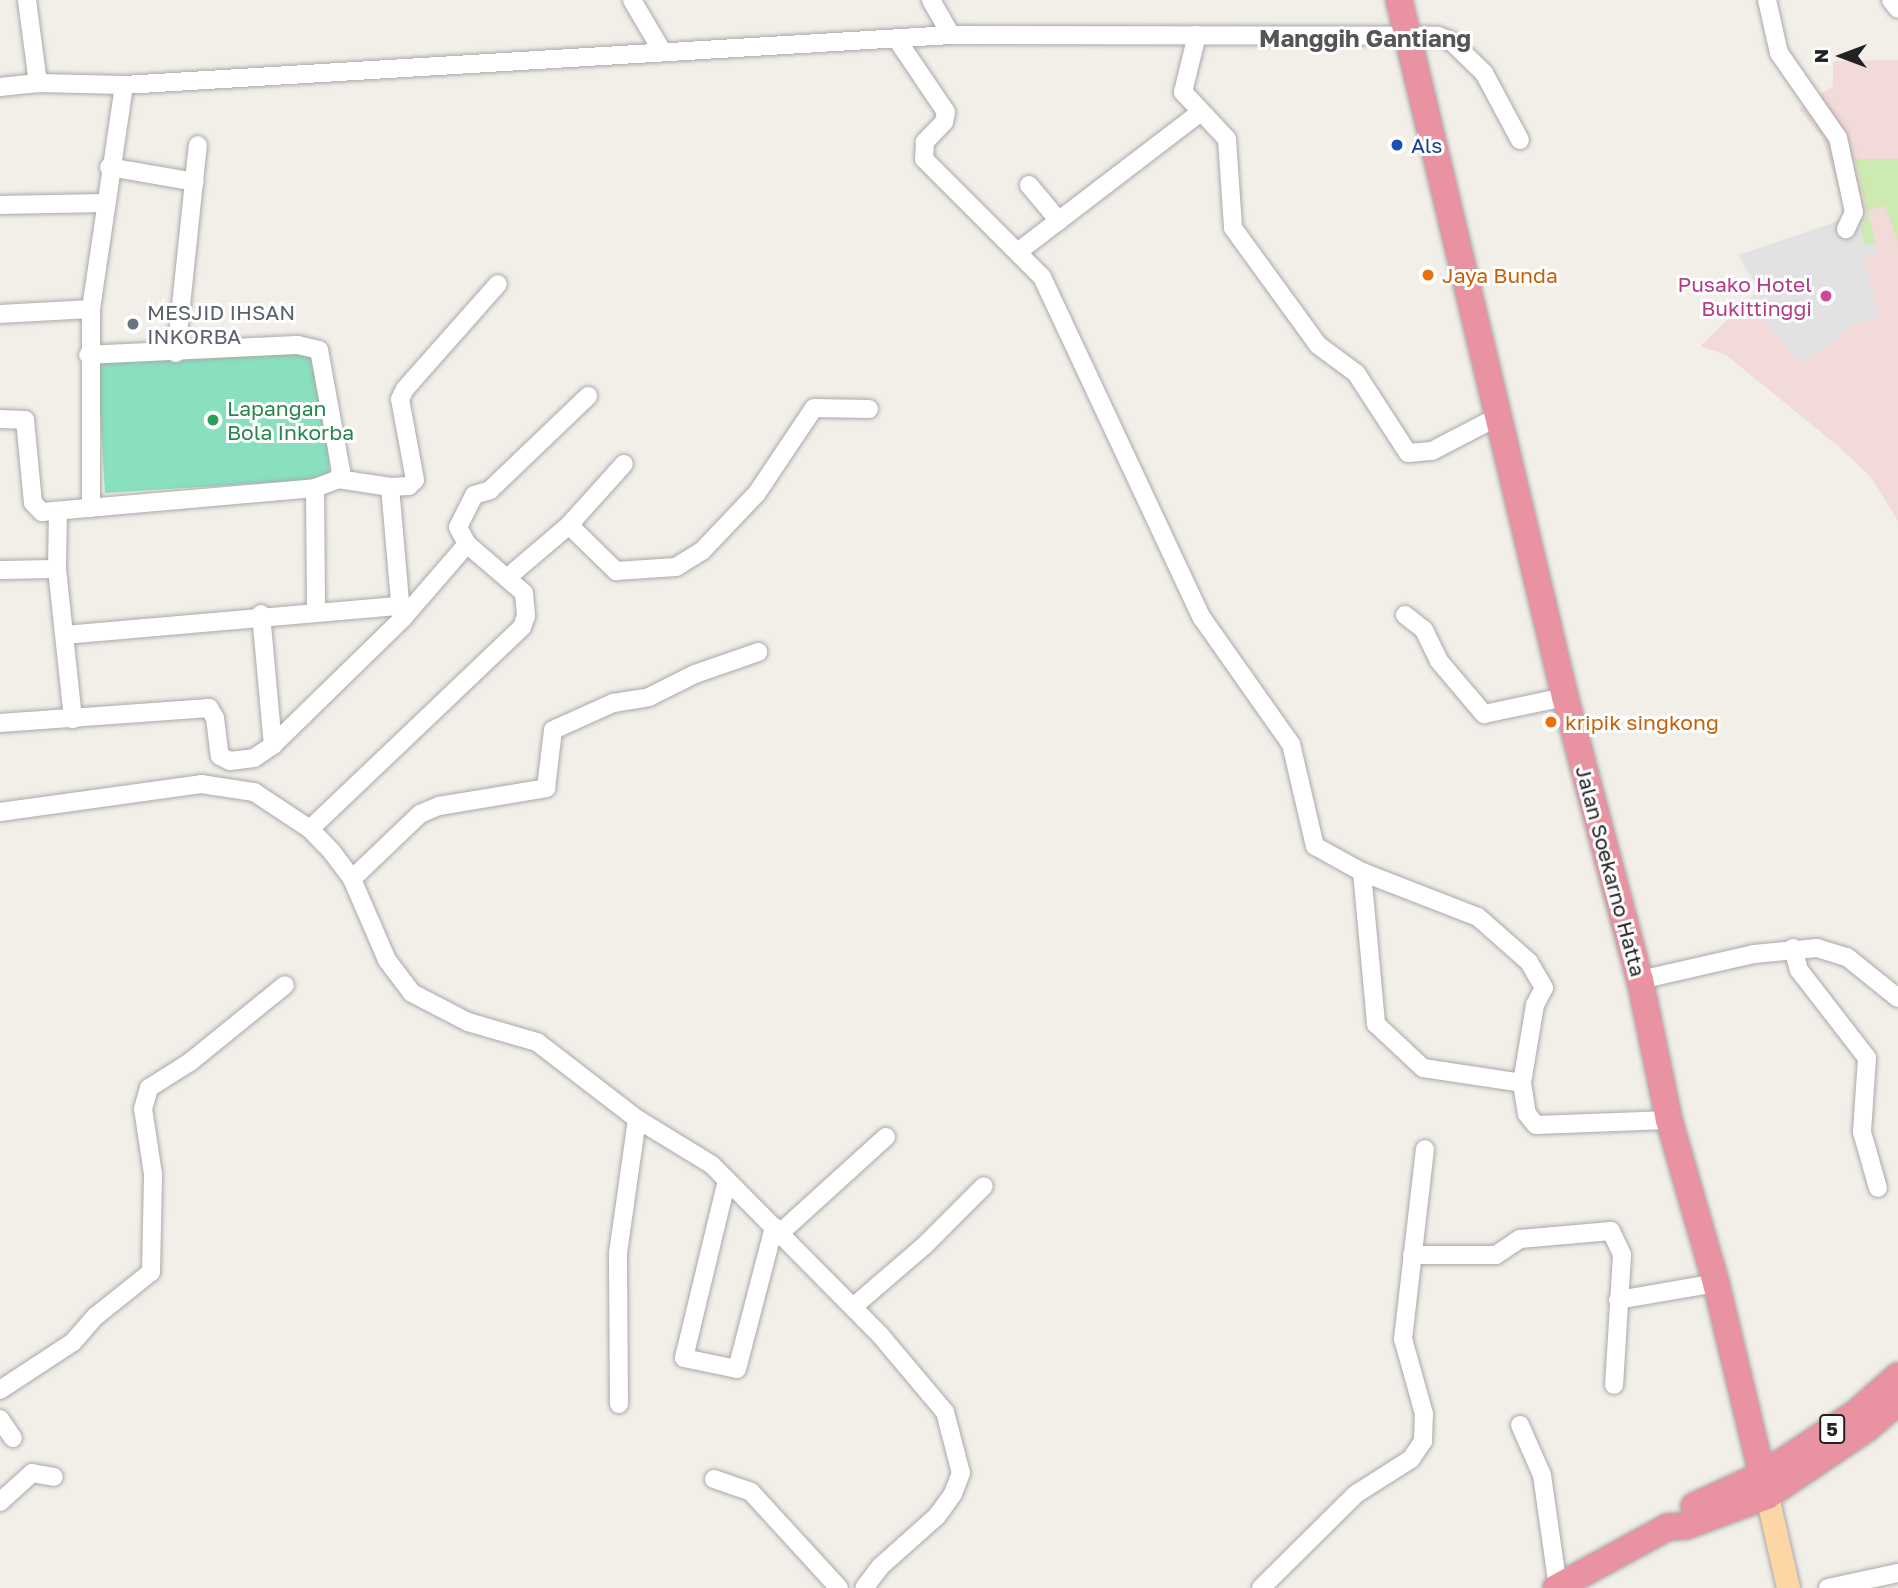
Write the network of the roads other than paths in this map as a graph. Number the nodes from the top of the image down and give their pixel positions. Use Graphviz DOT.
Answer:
graph roads {
  1 [pos="27,0"];
  2 [pos="632,0"];
  3 [pos="931,0"];
  4 [pos="1399,0"];
  5 [pos="1767,0"];
  6 [pos="1891,0"];
  7 [pos="1898,9"];
  8 [pos="951,35"];
  9 [pos="1197,35"];
  10 [pos="896,38"];
  11 [pos="1409,38"];
  12 [pos="662,51"];
  13 [pos="38,83"];
  14 [pos="124,85"];
  15 [pos="0,88"];
  16 [pos="1201,112"];
  17 [pos="1520,140"];
  18 [pos="198,145"];
  19 [pos="109,167"];
  20 [pos="195,181"];
  21 [pos="1030,186"];
  22 [pos="104,203"];
  23 [pos="0,205"];
  24 [pos="1059,221"];
  25 [pos="1846,229"];
  26 [pos="1019,251"];
  27 [pos="498,284"];
  28 [pos="91,309"];
  29 [pos="0,314"];
  30 [pos="176,353"];
  31 [pos="88,355"];
  32 [pos="588,396"];
  33 [pos="869,409"];
  34 [pos="1497,417"];
  35 [pos="0,419"];
  36 [pos="624,464"];
  37 [pos="338,479"];
  38 [pos="390,487"];
  39 [pos="315,488"];
  40 [pos="91,508"];
  41 [pos="58,511"];
  42 [pos="569,525"];
  43 [pos="467,544"];
  44 [pos="57,569"];
  45 [pos="0,570"];
  46 [pos="508,578"];
  47 [pos="316,611"];
  48 [pos="400,612"];
  49 [pos="261,614"];
  50 [pos="1405,615"];
  51 [pos="65,635"];
  52 [pos="758,652"];
  53 [pos="1565,696"];
  54 [pos="73,719"];
  55 [pos="0,723"];
  56 [pos="273,744"];
  57 [pos="0,812"];
  58 [pos="310,829"];
  59 [pos="1362,872"];
  60 [pos="352,879"];
  61 [pos="1793,948"];
  62 [pos="1640,980"];
  63 [pos="285,985"];
  64 [pos="1898,998"];
  65 [pos="1522,1083"];
  66 [pos="637,1119"];
  67 [pos="1669,1120"];
  68 [pos="886,1137"];
  69 [pos="1425,1149"];
  70 [pos="727,1180"];
  71 [pos="984,1186"];
  72 [pos="1878,1188"];
  73 [pos="777,1230"];
  74 [pos="1412,1255"];
  75 [pos="1716,1283"];
  76 [pos="1618,1300"];
  77 [pos="853,1307"];
  78 [pos="1898,1376"];
  79 [pos="1614,1385"];
  80 [pos="0,1390"];
  81 [pos="1898,1402"];
  82 [pos="619,1404"];
  83 [pos="0,1419"];
  84 [pos="1520,1425"];
  85 [pos="13,1438"];
  86 [pos="54,1477"];
  87 [pos="714,1479"];
  88 [pos="1765,1485"];
  89 [pos="0,1502"];
  90 [pos="1898,1573"];
  91 [pos="1557,1587"];
  92 [pos="836,1588"];
  93 [pos="864,1588"];
  94 [pos="1261,1588"];
  95 [pos="1788,1588"];
  96 [pos="1828,1588"];
  1 -- 13 [label="street"];
  2 -- 12 [label="street"];
  3 -- 8 [label="street"];
  4 -- 11 [label="highway, Jalan Soekarno Hatta"];
  5 -- 25 [label="street"];
  6 -- 7 [label="street"];
  8 -- 9 [label="street"];
  8 -- 10 [label="street"];
  9 -- 11 [label="street"];
  9 -- 16 [label="street"];
  10 -- 12 [label="street"];
  10 -- 26 [label="street"];
  11 -- 17 [label="street"];
  11 -- 34 [label="highway, Jalan Soekarno Hatta"];
  12 -- 14 [label="street"];
  13 -- 14 [label="street"];
  13 -- 15 [label="street"];
  14 -- 19 [label="street"];
  16 -- 24 [label="street"];
  16 -- 34 [label="street"];
  18 -- 20 [label="street"];
  19 -- 20 [label="street"];
  19 -- 22 [label="street"];
  20 -- 30 [label="street"];
  21 -- 24 [label="street"];
  22 -- 23 [label="street"];
  22 -- 28 [label="street"];
  24 -- 26 [label="street"];
  26 -- 59 [label="street"];
  27 -- 38 [label="street"];
  28 -- 29 [label="street"];
  28 -- 31 [label="street"];
  30 -- 31 [label="street"];
  30 -- 37 [label="street"];
  31 -- 40 [label="street"];
  32 -- 43 [label="street"];
  33 -- 42 [label="street"];
  34 -- 53 [label="highway, Jalan Soekarno Hatta"];
  35 -- 41 [label="street"];
  36 -- 42 [label="street"];
  37 -- 38 [label="street"];
  37 -- 39 [label="street"];
  38 -- 48 [label="street"];
  39 -- 40 [label="street"];
  39 -- 47 [label="street"];
  40 -- 41 [label="street"];
  41 -- 44 [label="street"];
  42 -- 46 [label="street"];
  43 -- 46 [label="street"];
  43 -- 48 [label="street"];
  44 -- 45 [label="street"];
  44 -- 51 [label="street"];
  46 -- 58 [label="street"];
  47 -- 48 [label="street"];
  47 -- 49 [label="street"];
  48 -- 56 [label="street"];
  49 -- 51 [label="street"];
  49 -- 56 [label="street"];
  50 -- 53 [label="street"];
  51 -- 54 [label="street"];
  52 -- 60 [label="street"];
  53 -- 62 [label="highway, Jalan Soekarno Hatta"];
  54 -- 55 [label="street"];
  54 -- 56 [label="street"];
  57 -- 58 [label="street"];
  58 -- 60 [label="street"];
  59 -- 65 [label="street"];
  59 -- 65 [label="street"];
  60 -- 66 [label="street"];
  61 -- 62 [label="street"];
  61 -- 64 [label="street"];
  61 -- 72 [label="street"];
  62 -- 67 [label="highway, Jalan Soekarno Hatta"];
  63 -- 80 [label="street"];
  65 -- 67 [label="street"];
  66 -- 70 [label="street"];
  66 -- 82 [label="street"];
  67 -- 75 [label="highway, Jalan Soekarno Hatta"];
  68 -- 73 [label="street"];
  69 -- 74 [label="street"];
  70 -- 73 [label="street"];
  70 -- 73 [label="street"];
  71 -- 77 [label="street"];
  73 -- 77 [label="street"];
  74 -- 76 [label="street"];
  74 -- 94 [label="street"];
  75 -- 76 [label="street"];
  75 -- 88 [label="highway, Jalan Soekarno Hatta"];
  76 -- 79 [label="street"];
  77 -- 93 [label="street"];
  78 -- 88 [label="highway, 5"];
  81 -- 88 [label="highway, 5"];
  83 -- 85 [label="street"];
  84 -- 91 [label="street"];
  86 -- 89 [label="street"];
  87 -- 92 [label="street"];
  88 -- 91 [label="highway, 5"];
  88 -- 95 [label="main road"];
  90 -- 96 [label="street"];
}
